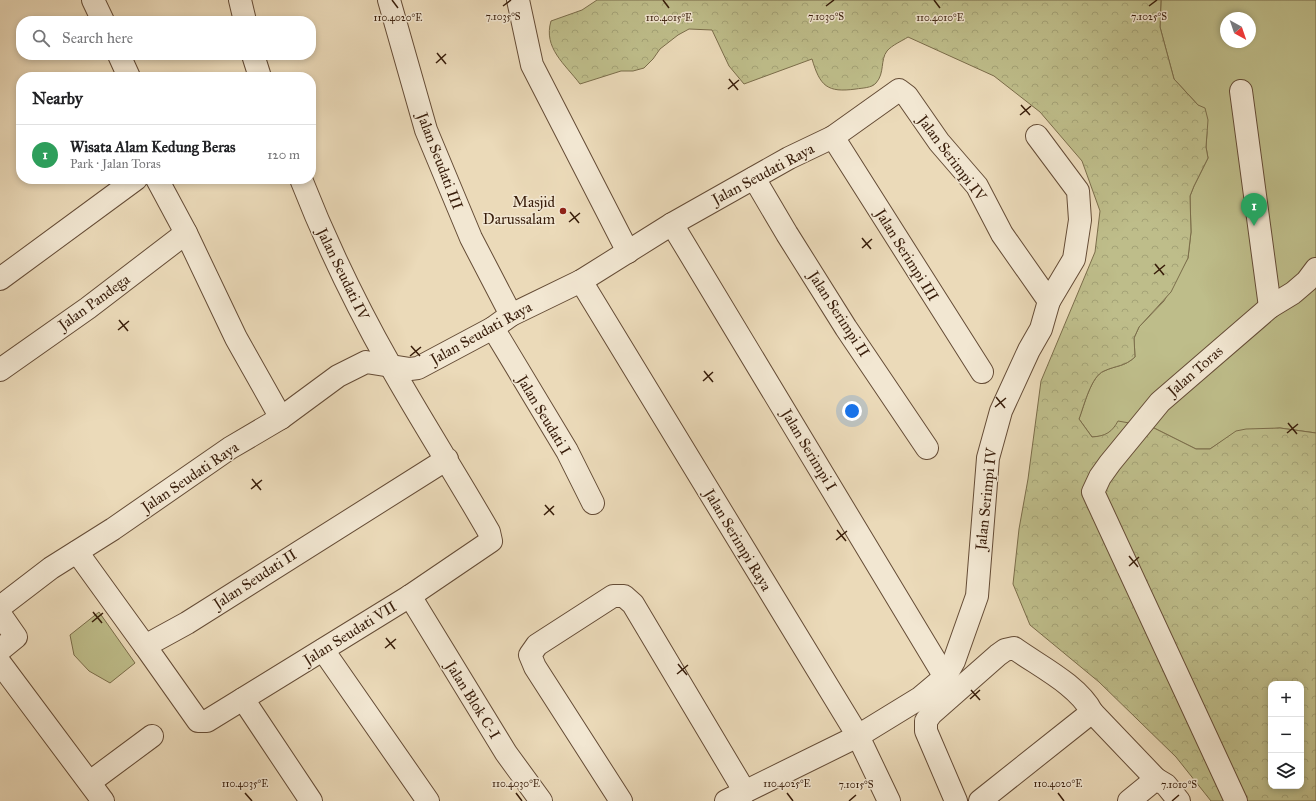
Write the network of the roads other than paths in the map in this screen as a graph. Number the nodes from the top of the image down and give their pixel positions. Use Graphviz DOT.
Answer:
graph roads {
  1 [pos="93,0"];
  2 [pos="240,0"];
  3 [pos="389,0"];
  4 [pos="518,0"];
  5 [pos="101,16"];
  6 [pos="244,16"];
  7 [pos="121,60"];
  8 [pos="255,60"];
  9 [pos="127,72"];
  10 [pos="258,72"];
  11 [pos="1242,91"];
  12 [pos="906,96"];
  13 [pos="1037,136"];
  14 [pos="833,137"];
  15 [pos="754,178"];
  16 [pos="129,184"];
  17 [pos="160,184"];
  18 [pos="303,184"];
  19 [pos="672,224"];
  20 [pos="186,233"];
  21 [pos="628,252"];
  22 [pos="1316,269"];
  23 [pos="0,279"];
  24 [pos="581,281"];
  25 [pos="1049,301"];
  26 [pos="1270,307"];
  27 [pos="511,315"];
  28 [pos="493,328"];
  29 [pos="390,366"];
  30 [pos="0,370"];
  31 [pos="982,372"];
  32 [pos="281,418"];
  33 [pos="927,448"];
  34 [pos="447,459"];
  35 [pos="593,503"];
  36 [pos="77,552"];
  37 [pos="410,596"];
  38 [pos="0,607"];
  39 [pos="0,614"];
  40 [pos="145,646"];
  41 [pos="0,650"];
  42 [pos="323,650"];
  43 [pos="0,663"];
  44 [pos="945,677"];
  45 [pos="243,699"];
  46 [pos="1092,712"];
  47 [pos="152,736"];
  48 [pos="861,741"];
  49 [pos="1156,779"];
  50 [pos="90,782"];
  51 [pos="743,798"];
  52 [pos="103,801"];
  53 [pos="312,801"];
  54 [pos="428,801"];
  55 [pos="541,801"];
  56 [pos="621,801"];
  57 [pos="889,801"];
  58 [pos="956,801"];
  59 [pos="980,801"];
  60 [pos="1129,801"];
  61 [pos="1178,801"];
  62 [pos="1236,801"];
  1 -- 5 [label="street"];
  2 -- 6 [label="street"];
  3 -- 27 [label="street, Jalan Seudati III"];
  4 -- 21 [label="street"];
  7 -- 9 [label="street"];
  8 -- 10 [label="street"];
  11 -- 26 [label="street"];
  12 -- 14 [label="street, Jalan Seudati Raya"];
  12 -- 25 [label="street, Jalan Serimpi IV"];
  13 -- 25 [label="street"];
  14 -- 15 [label="street, Jalan Seudati Raya"];
  14 -- 31 [label="street, Jalan Serimpi III"];
  15 -- 19 [label="street, Jalan Seudati Raya"];
  15 -- 33 [label="street, Jalan Serimpi II"];
  16 -- 23 [label="street"];
  17 -- 20 [label="street"];
  18 -- 29 [label="street, Jalan Seudati IV"];
  19 -- 21 [label="street, Jalan Seudati Raya"];
  19 -- 44 [label="street, Jalan Serimpi I"];
  20 -- 30 [label="street, Jalan Pandega"];
  20 -- 32 [label="street"];
  21 -- 24 [label="street, Jalan Seudati Raya"];
  22 -- 26 [label="street, Jalan Toras"];
  24 -- 27 [label="street, Jalan Seudati Raya"];
  24 -- 48 [label="street, Jalan Serimpi Raya"];
  25 -- 44 [label="street, Jalan Serimpi IV"];
  26 -- 62 [label="street, Jalan Toras"];
  27 -- 28 [label="street, Jalan Seudati Raya"];
  28 -- 29 [label="street, Jalan Seudati Raya"];
  28 -- 35 [label="street, Jalan Seudati I"];
  29 -- 32 [label="street, Jalan Seudati Raya"];
  29 -- 34 [label="street"];
  32 -- 36 [label="street, Jalan Seudati Raya"];
  34 -- 37 [label="street, Jalan Seudati VII"];
  34 -- 40 [label="street, Jalan Seudati II"];
  36 -- 38 [label="street, Jalan Seudati Raya"];
  36 -- 40 [label="street"];
  37 -- 42 [label="street, Jalan Seudati VII"];
  37 -- 55 [label="street, Jalan Blok C-I"];
  39 -- 41 [label="street"];
  40 -- 45 [label="street, Jalan Seudati VII"];
  42 -- 45 [label="street, Jalan Seudati VII"];
  42 -- 54 [label="street"];
  43 -- 50 [label="street"];
  44 -- 48 [label="street, Jalan Serimpi IV"];
  45 -- 53 [label="street"];
  46 -- 49 [label="street"];
  46 -- 58 [label="street"];
  46 -- 59 [label="street"];
  47 -- 50 [label="street"];
  48 -- 51 [label="street, Jalan Serimpi IV"];
  48 -- 57 [label="street, Jalan Serimpi Raya"];
  49 -- 60 [label="street"];
  49 -- 61 [label="street"];
  50 -- 52 [label="street"];
  51 -- 56 [label="street"];
}
